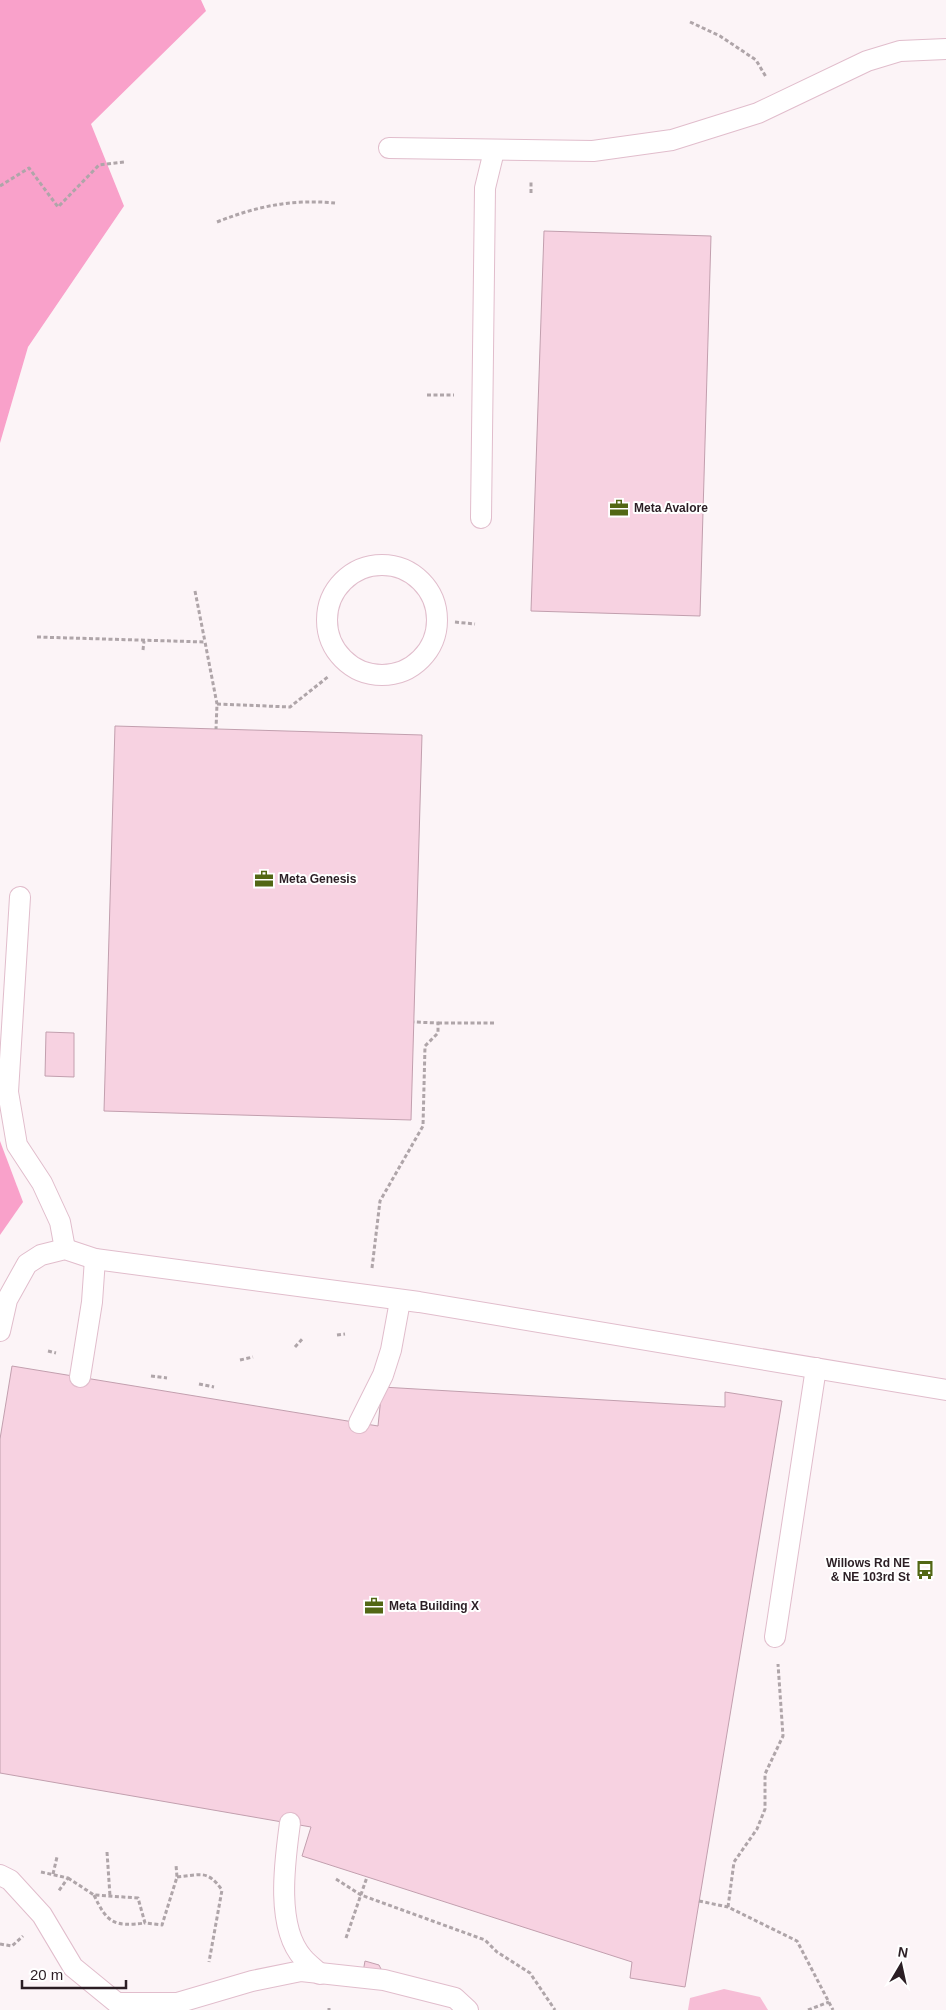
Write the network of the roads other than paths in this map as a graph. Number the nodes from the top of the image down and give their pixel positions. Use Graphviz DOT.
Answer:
graph roads {
  1 [pos="946,49"];
  2 [pos="389,148"];
  3 [pos="494,151"];
  4 [pos="481,518"];
  5 [pos="382,675"];
  6 [pos="20,897"];
  7 [pos="64,1249"];
  8 [pos="96,1259"];
  9 [pos="400,1301"];
  10 [pos="0,1331"];
  11 [pos="816,1368"];
  12 [pos="80,1378"];
  13 [pos="946,1390"];
  14 [pos="359,1423"];
  15 [pos="775,1637"];
  16 [pos="290,1822"];
  17 [pos="0,1875"];
  18 [pos="320,1974"];
  19 [pos="468,2010"];
  1 -- 3 [label="lane"];
  2 -- 3 [label="lane"];
  3 -- 4 [label="lane"];
  5 -- 5 [label="lane"];
  6 -- 7 [label="lane"];
  7 -- 8 [label="lane"];
  7 -- 10 [label="lane"];
  8 -- 9 [label="lane"];
  8 -- 12 [label="lane"];
  9 -- 11 [label="lane"];
  9 -- 14 [label="lane"];
  11 -- 13 [label="lane"];
  11 -- 15 [label="lane"];
  16 -- 18 [label="lane"];
  17 -- 18 [label="lane"];
  18 -- 19 [label="lane"];
}
